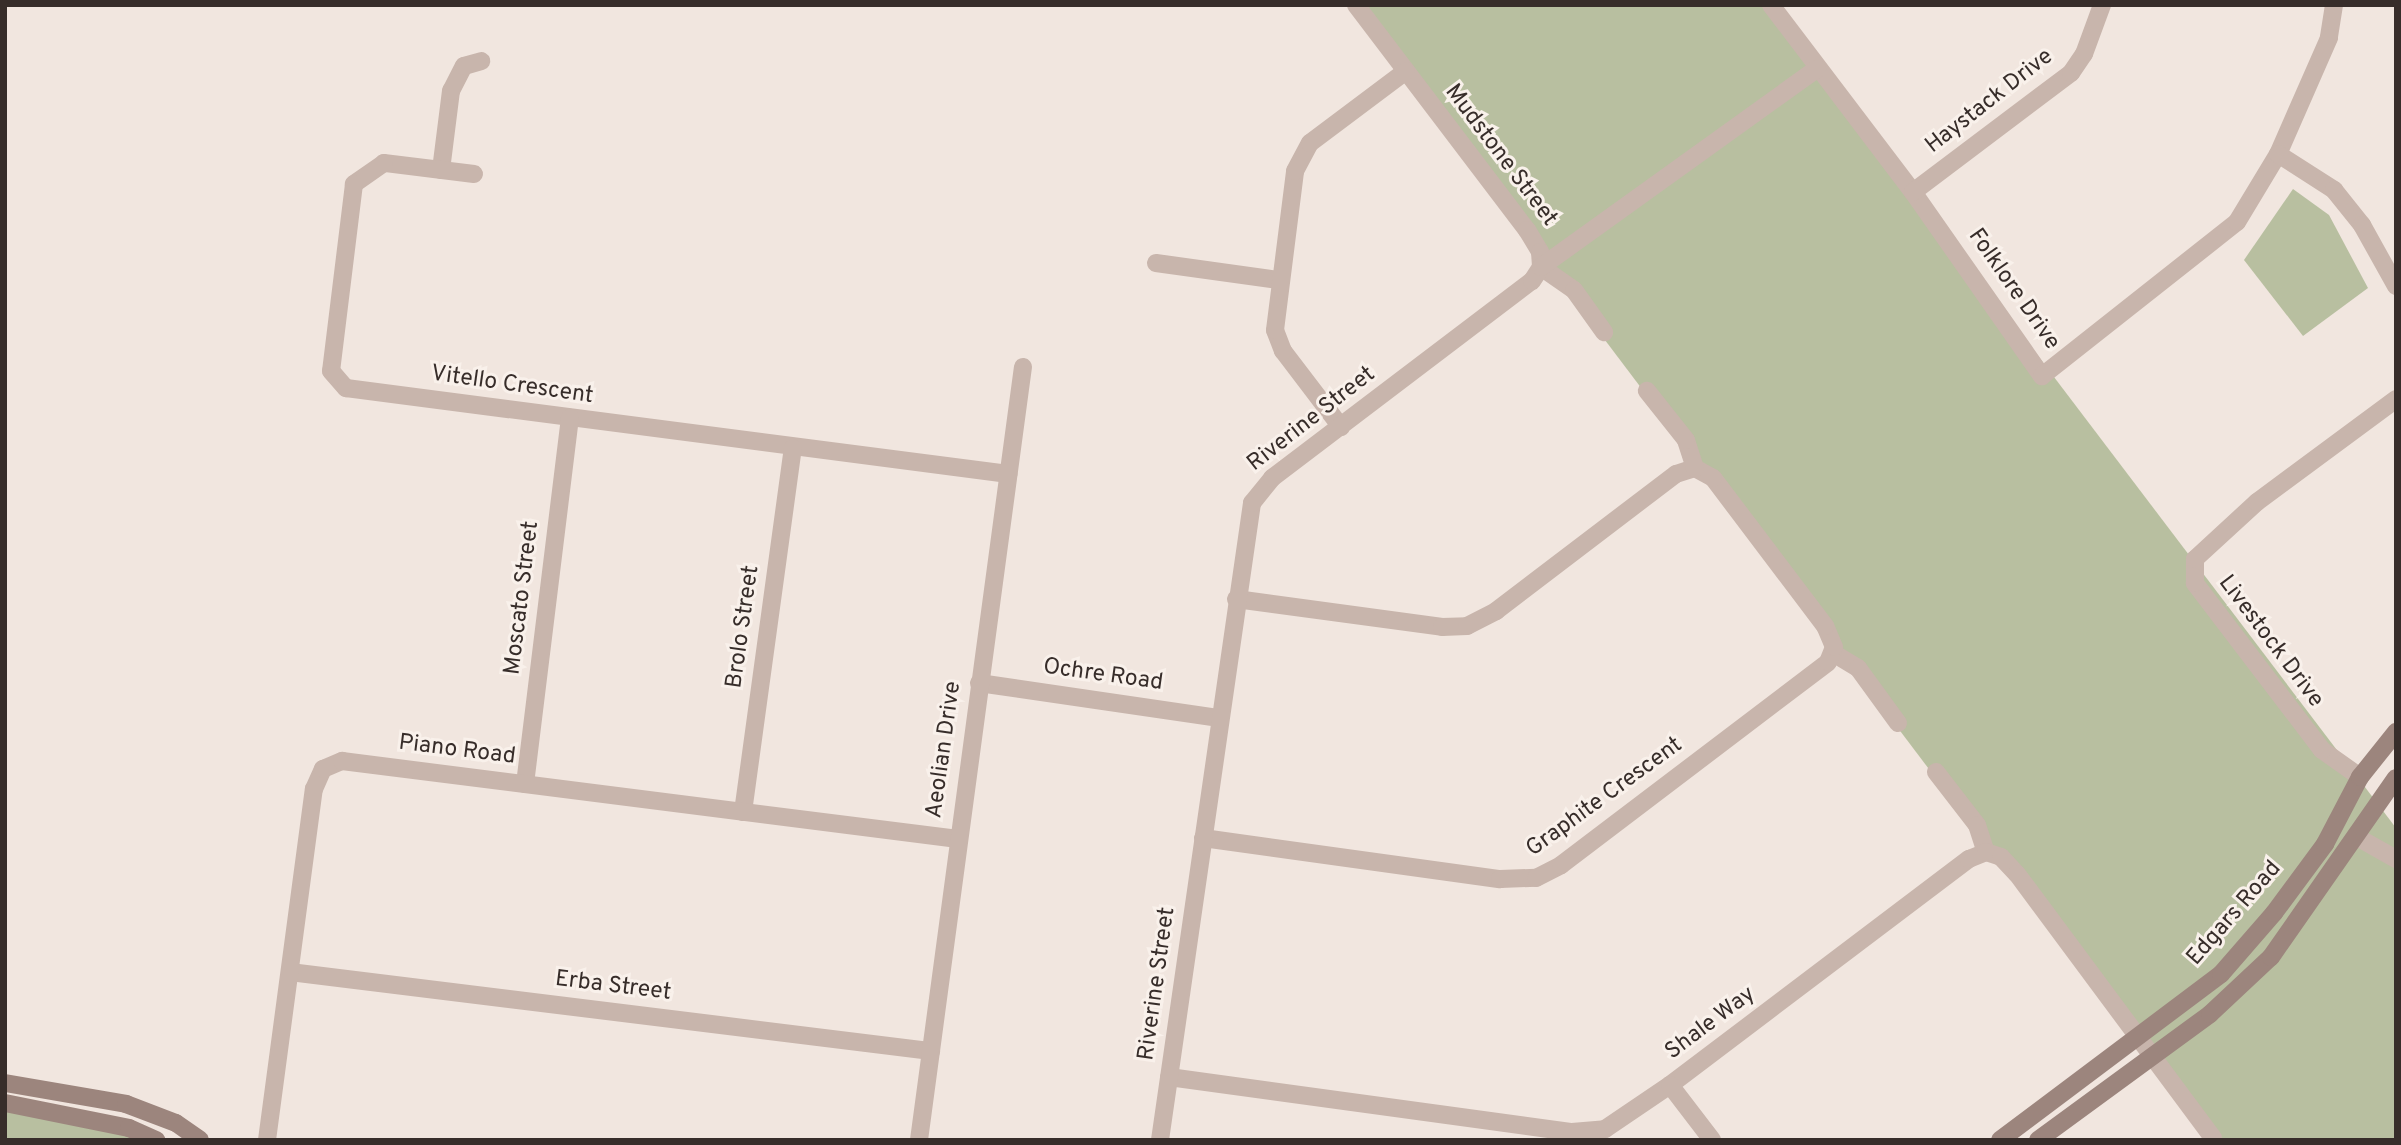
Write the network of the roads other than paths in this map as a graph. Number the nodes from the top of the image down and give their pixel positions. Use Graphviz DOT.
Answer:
graph roads {
  1 [pos="1356,5"];
  2 [pos="1771,5"];
  3 [pos="2102,5"];
  4 [pos="2334,5"];
  5 [pos="481,61"];
  6 [pos="1817,69"];
  7 [pos="1406,71"];
  8 [pos="2278,155"];
  9 [pos="441,170"];
  10 [pos="474,174"];
  11 [pos="1913,192"];
  12 [pos="1156,263"];
  13 [pos="1541,267"];
  14 [pos="1278,280"];
  15 [pos="2396,286"];
  16 [pos="1604,332"];
  17 [pos="1023,367"];
  18 [pos="1647,391"];
  19 [pos="2396,399"];
  20 [pos="570,418"];
  21 [pos="1340,427"];
  22 [pos="793,448"];
  23 [pos="1695,468"];
  24 [pos="1008,474"];
  25 [pos="1236,598"];
  26 [pos="1833,653"];
  27 [pos="979,683"];
  28 [pos="1219,718"];
  29 [pos="1898,723"];
  30 [pos="2396,732"];
  31 [pos="1936,772"];
  32 [pos="2360,777"];
  33 [pos="2396,778"];
  34 [pos="525,784"];
  35 [pos="743,812"];
  36 [pos="2357,837"];
  37 [pos="1203,838"];
  38 [pos="958,839"];
  39 [pos="1986,852"];
  40 [pos="2396,859"];
  41 [pos="290,972"];
  42 [pos="2139,1036"];
  43 [pos="931,1051"];
  44 [pos="2150,1055"];
  45 [pos="1170,1077"];
  46 [pos="5,1083"];
  47 [pos="1670,1085"];
  48 [pos="5,1103"];
  49 [pos="2213,1138"];
  50 [pos="156,1140"];
  51 [pos="200,1140"];
  52 [pos="267,1140"];
  53 [pos="919,1140"];
  54 [pos="1160,1140"];
  55 [pos="1712,1140"];
  56 [pos="2000,1140"];
  57 [pos="2038,1140"];
  1 -- 7 [label="street, Mudstone Street"];
  2 -- 6 [label="street, Folklore Drive"];
  3 -- 11 [label="street, Haystack Drive"];
  4 -- 8 [label="street"];
  5 -- 9 [label="street"];
  6 -- 11 [label="street, Folklore Drive"];
  6 -- 13 [label="street, Riverine Street"];
  7 -- 13 [label="street, Mudstone Street"];
  7 -- 14 [label="street"];
  8 -- 11 [label="street, Folklore Drive"];
  8 -- 15 [label="street"];
  9 -- 10 [label="street, Vitello Crescent"];
  9 -- 20 [label="street, Vitello Crescent"];
  12 -- 14 [label="street"];
  13 -- 16 [label="street"];
  13 -- 21 [label="street, Riverine Street"];
  14 -- 21 [label="street"];
  17 -- 24 [label="street, Aeolian Drive"];
  18 -- 23 [label="street"];
  19 -- 32 [label="street, Livestock Drive"];
  20 -- 22 [label="street, Vitello Crescent"];
  20 -- 34 [label="street, Moscato Street"];
  21 -- 25 [label="street, Riverine Street"];
  22 -- 24 [label="street, Vitello Crescent"];
  22 -- 35 [label="street, Brolo Street"];
  23 -- 25 [label="street"];
  23 -- 26 [label="street"];
  24 -- 27 [label="street, Aeolian Drive"];
  25 -- 28 [label="street, Riverine Street"];
  26 -- 29 [label="street"];
  26 -- 37 [label="street, Graphite Crescent"];
  27 -- 28 [label="street, Ochre Road"];
  27 -- 38 [label="street, Aeolian Drive"];
  28 -- 37 [label="street, Riverine Street"];
  30 -- 32 [label="street, Edgars Road"];
  31 -- 39 [label="street"];
  32 -- 42 [label="street, Edgars Road"];
  33 -- 36 [label="street"];
  34 -- 35 [label="street, Piano Road"];
  34 -- 41 [label="street, Piano Road"];
  35 -- 38 [label="street, Piano Road"];
  36 -- 40 [label="street"];
  36 -- 44 [label="street"];
  37 -- 45 [label="street, Riverine Street"];
  38 -- 43 [label="street, Aeolian Drive"];
  39 -- 42 [label="street"];
  39 -- 47 [label="street, Shale Way"];
  41 -- 43 [label="street, Erba Street"];
  41 -- 52 [label="street, Piano Road"];
  42 -- 44 [label="street"];
  42 -- 56 [label="street, Edgars Road"];
  43 -- 53 [label="street, Aeolian Drive"];
  44 -- 49 [label="street"];
  44 -- 57 [label="street"];
  45 -- 47 [label="street, Shale Way"];
  45 -- 54 [label="street, Riverine Street"];
  46 -- 51 [label="street"];
  47 -- 55 [label="street"];
  48 -- 50 [label="street"];
}
